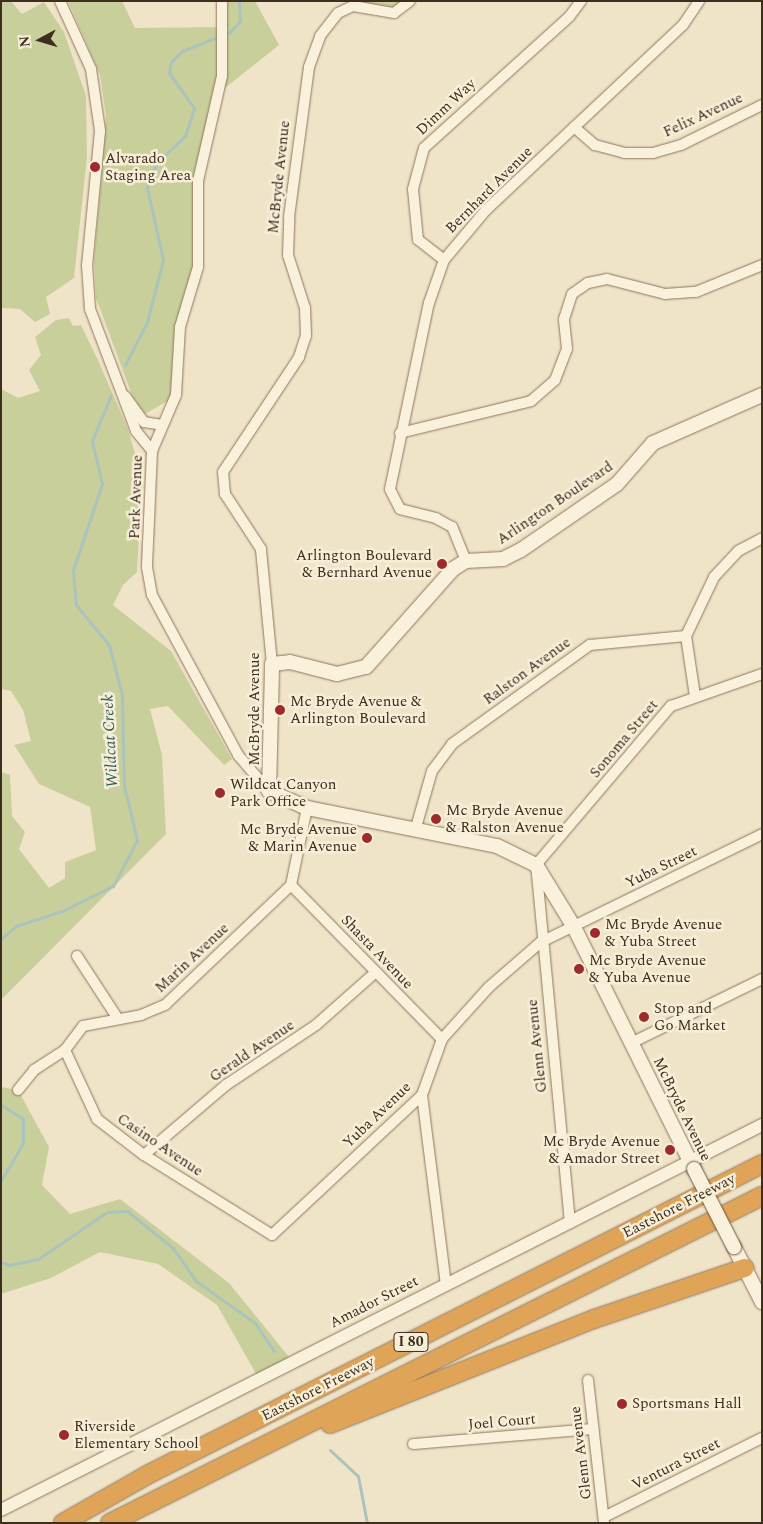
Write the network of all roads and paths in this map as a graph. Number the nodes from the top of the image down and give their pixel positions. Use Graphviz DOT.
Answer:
graph roads {
  1 [pos="60,1"];
  2 [pos="222,1"];
  3 [pos="410,1"];
  4 [pos="581,1"];
  5 [pos="700,1"];
  6 [pos="762,105"];
  7 [pos="574,127"];
  8 [pos="444,260"];
  9 [pos="762,265"];
  10 [pos="762,395"];
  11 [pos="139,425"];
  12 [pos="162,425"];
  13 [pos="400,434"];
  14 [pos="152,451"];
  15 [pos="762,538"];
  16 [pos="466,561"];
  17 [pos="686,636"];
  18 [pos="272,664"];
  19 [pos="762,674"];
  20 [pos="695,696"];
  21 [pos="269,791"];
  22 [pos="307,808"];
  23 [pos="415,831"];
  24 [pos="762,834"];
  25 [pos="536,865"];
  26 [pos="291,885"];
  27 [pos="574,927"];
  28 [pos="541,942"];
  29 [pos="77,956"];
  30 [pos="376,972"];
  31 [pos="762,979"];
  32 [pos="118,1019"];
  33 [pos="442,1039"];
  34 [pos="631,1043"];
  35 [pos="65,1050"];
  36 [pos="18,1090"];
  37 [pos="422,1096"];
  38 [pos="762,1125"];
  39 [pos="144,1155"];
  40 [pos="762,1164"];
  41 [pos="692,1165"];
  42 [pos="762,1196"];
  43 [pos="570,1223"];
  44 [pos="272,1235"];
  45 [pos="745,1268"];
  46 [pos="446,1284"];
  47 [pos="760,1294"];
  48 [pos="588,1380"];
  49 [pos="593,1428"];
  50 [pos="762,1438"];
  51 [pos="413,1444"];
  52 [pos="252,1452"];
  53 [pos="1,1510"];
  54 [pos="604,1520"];
  55 [pos="63,1523"];
  56 [pos="110,1523"];
  1 -- 11 [label="street"];
  2 -- 12 [label="street, Park Avenue"];
  3 -- 18 [label="street, McBryde Avenue"];
  4 -- 8 [label="street, Dimm Way"];
  5 -- 7 [label="street, Bernhard Avenue"];
  6 -- 7 [label="street, Felix Avenue"];
  7 -- 8 [label="street, Bernhard Avenue"];
  8 -- 13 [label="street, Bernhard Avenue"];
  9 -- 13 [label="street"];
  10 -- 16 [label="main road, Arlington Boulevard"];
  11 -- 12 [label="street"];
  11 -- 14 [label="street"];
  12 -- 14 [label="street, Park Avenue"];
  13 -- 16 [label="street, Bernhard Avenue"];
  14 -- 21 [label="street, Park Avenue"];
  15 -- 17 [label="street"];
  16 -- 18 [label="main road"];
  17 -- 20 [label="street"];
  17 -- 23 [label="street, Ralston Avenue"];
  18 -- 21 [label="main road, McBryde Avenue"];
  19 -- 20 [label="street, Sonoma Street"];
  20 -- 25 [label="street, Sonoma Street"];
  21 -- 22 [label="main road"];
  22 -- 23 [label="main road"];
  22 -- 26 [label="street"];
  23 -- 25 [label="main road"];
  24 -- 27 [label="street, Yuba Street"];
  25 -- 27 [label="main road, McBryde Avenue"];
  25 -- 28 [label="street, Glenn Avenue"];
  26 -- 30 [label="street, Shasta Avenue"];
  26 -- 32 [label="street, Marin Avenue"];
  27 -- 28 [label="street, Yuba Avenue"];
  27 -- 34 [label="main road, McBryde Avenue"];
  28 -- 33 [label="street, Yuba Avenue"];
  28 -- 43 [label="street, Glenn Avenue"];
  29 -- 32 [label="street"];
  30 -- 33 [label="street, Shasta Avenue"];
  30 -- 39 [label="street, Gerald Avenue"];
  31 -- 34 [label="street"];
  32 -- 35 [label="street, Marin Avenue"];
  33 -- 37 [label="street, Yuba Avenue"];
  34 -- 41 [label="main road, McBryde Avenue"];
  35 -- 36 [label="street, Marin Avenue"];
  35 -- 39 [label="street, Casino Avenue"];
  37 -- 44 [label="street, Yuba Avenue"];
  37 -- 46 [label="street"];
  38 -- 41 [label="street, Amador Street"];
  39 -- 44 [label="street, Casino Avenue"];
  40 -- 55 [label="highway, Eastshore Freeway / I 80"];
  41 -- 43 [label="street, Amador Street"];
  41 -- 45 [label="main road, McBryde Avenue, bridge"];
  42 -- 52 [label="highway, Eastshore Freeway / I 80"];
  43 -- 46 [label="street, Amador Street"];
  45 -- 47 [label="main road, McBryde Avenue"];
  45 -- 52 [label="highway"];
  46 -- 53 [label="street, Amador Street"];
  48 -- 49 [label="street, Glenn Avenue"];
  49 -- 51 [label="street, Joel Court"];
  49 -- 54 [label="street, Glenn Avenue"];
  50 -- 54 [label="street, Ventura Street"];
  52 -- 56 [label="highway, Eastshore Freeway / I 80"];
}
